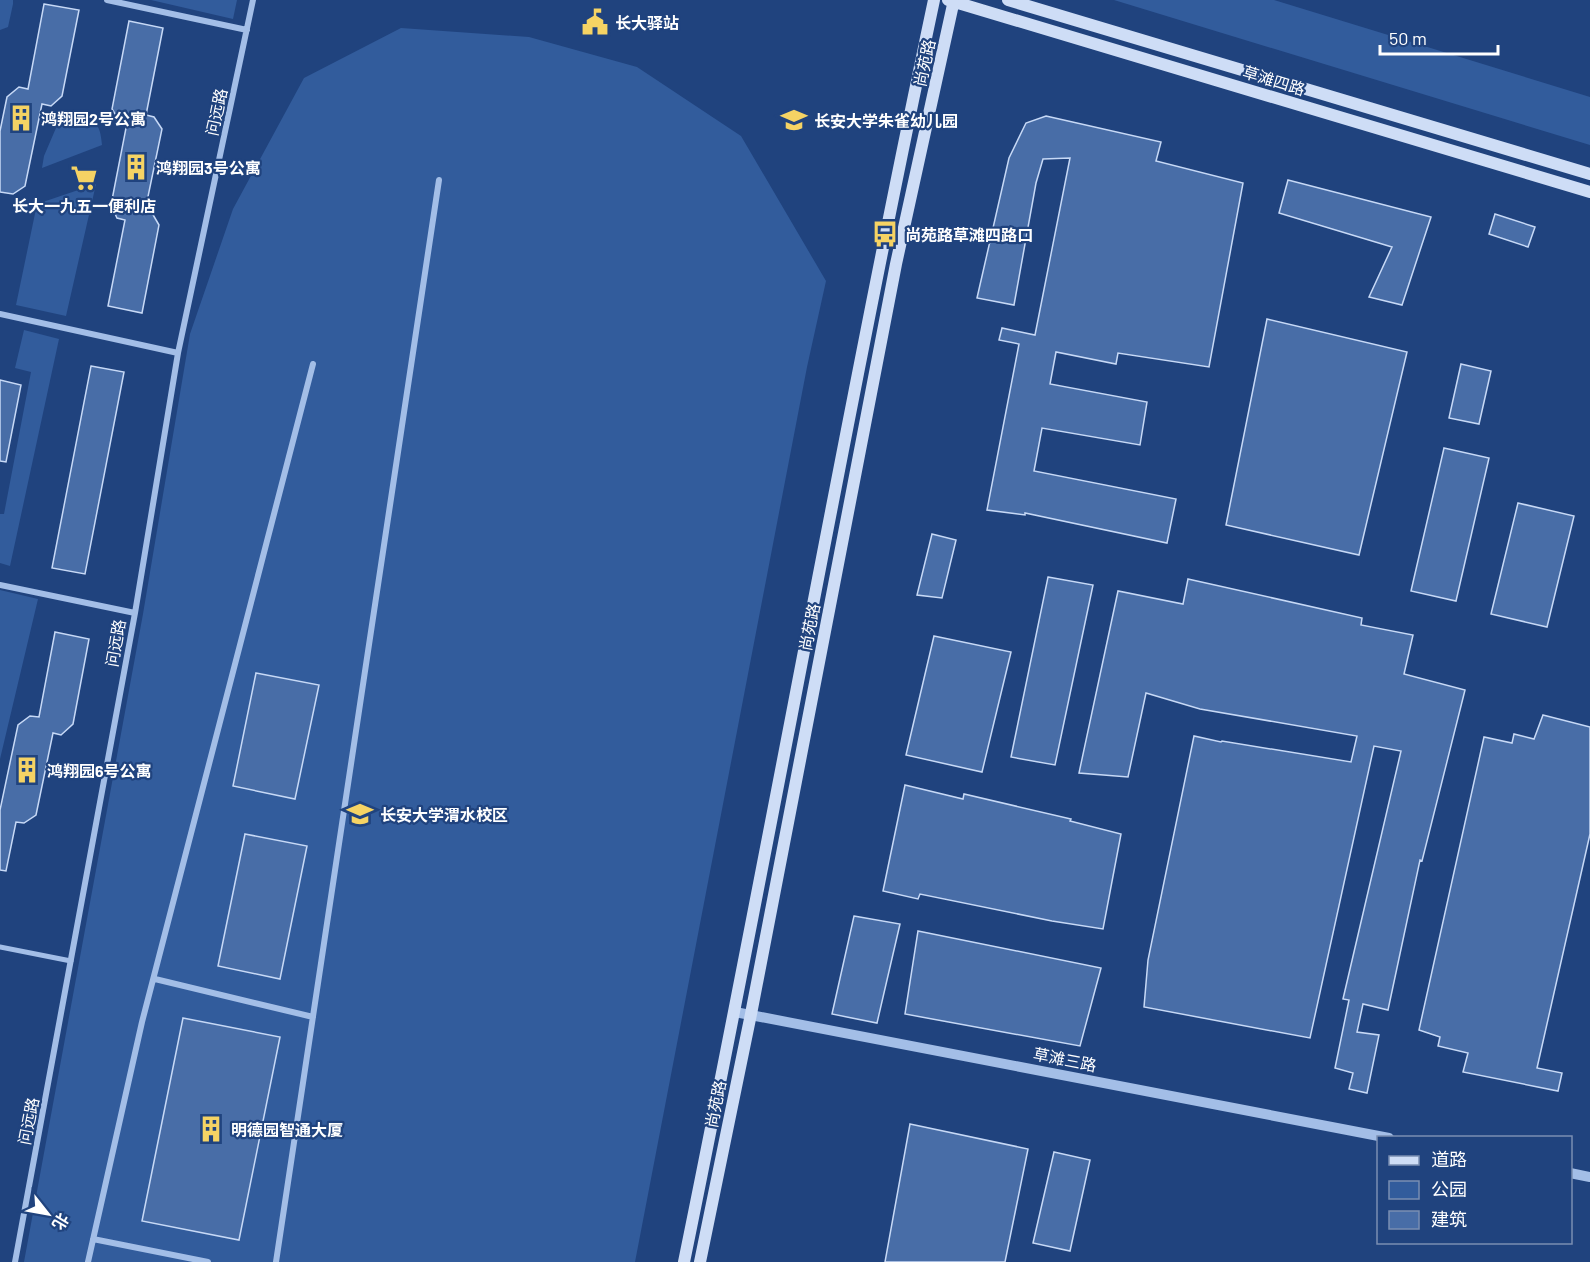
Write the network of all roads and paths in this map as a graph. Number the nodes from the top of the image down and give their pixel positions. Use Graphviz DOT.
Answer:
graph roads {
  1 [pos="107,0"];
  2 [pos="253,0"];
  3 [pos="934,0"];
  4 [pos="952,0"];
  5 [pos="1008,0"];
  6 [pos="247,30"];
  7 [pos="1590,174"];
  8 [pos="439,180"];
  9 [pos="1590,192"];
  10 [pos="0,314"];
  11 [pos="178,353"];
  12 [pos="313,364"];
  13 [pos="0,585"];
  14 [pos="135,613"];
  15 [pos="0,947"];
  16 [pos="71,962"];
  17 [pos="155,980"];
  18 [pos="735,1012"];
  19 [pos="750,1014"];
  20 [pos="313,1017"];
  21 [pos="1384,1136"];
  22 [pos="1572,1173"];
  23 [pos="1590,1176"];
  24 [pos="93,1239"];
  25 [pos="15,1262"];
  26 [pos="88,1262"];
  27 [pos="208,1262"];
  28 [pos="276,1262"];
  29 [pos="684,1262"];
  30 [pos="700,1262"];
  1 -- 6 [label="street"];
  2 -- 6 [label="street, 问远路"];
  3 -- 18 [label="main road, 尚苑路"];
  4 -- 9 [label="main road, 草滩四路"];
  4 -- 19 [label="main road, 尚苑路"];
  5 -- 7 [label="main road, 草滩四路"];
  6 -- 11 [label="street, 问远路"];
  8 -- 20 [label="street"];
  10 -- 11 [label="street"];
  11 -- 14 [label="street, 问远路"];
  12 -- 17 [label="street"];
  13 -- 14 [label="street"];
  14 -- 16 [label="street, 问远路"];
  15 -- 16 [label="street"];
  16 -- 25 [label="street, 问远路"];
  17 -- 20 [label="street"];
  17 -- 24 [label="street"];
  18 -- 19 [label="street, 草滩三路"];
  18 -- 29 [label="main road, 尚苑路"];
  19 -- 21 [label="street, 草滩三路"];
  19 -- 30 [label="main road, 尚苑路"];
  20 -- 28 [label="street"];
  22 -- 23 [label="street"];
  24 -- 26 [label="street"];
  24 -- 27 [label="street"];
}
